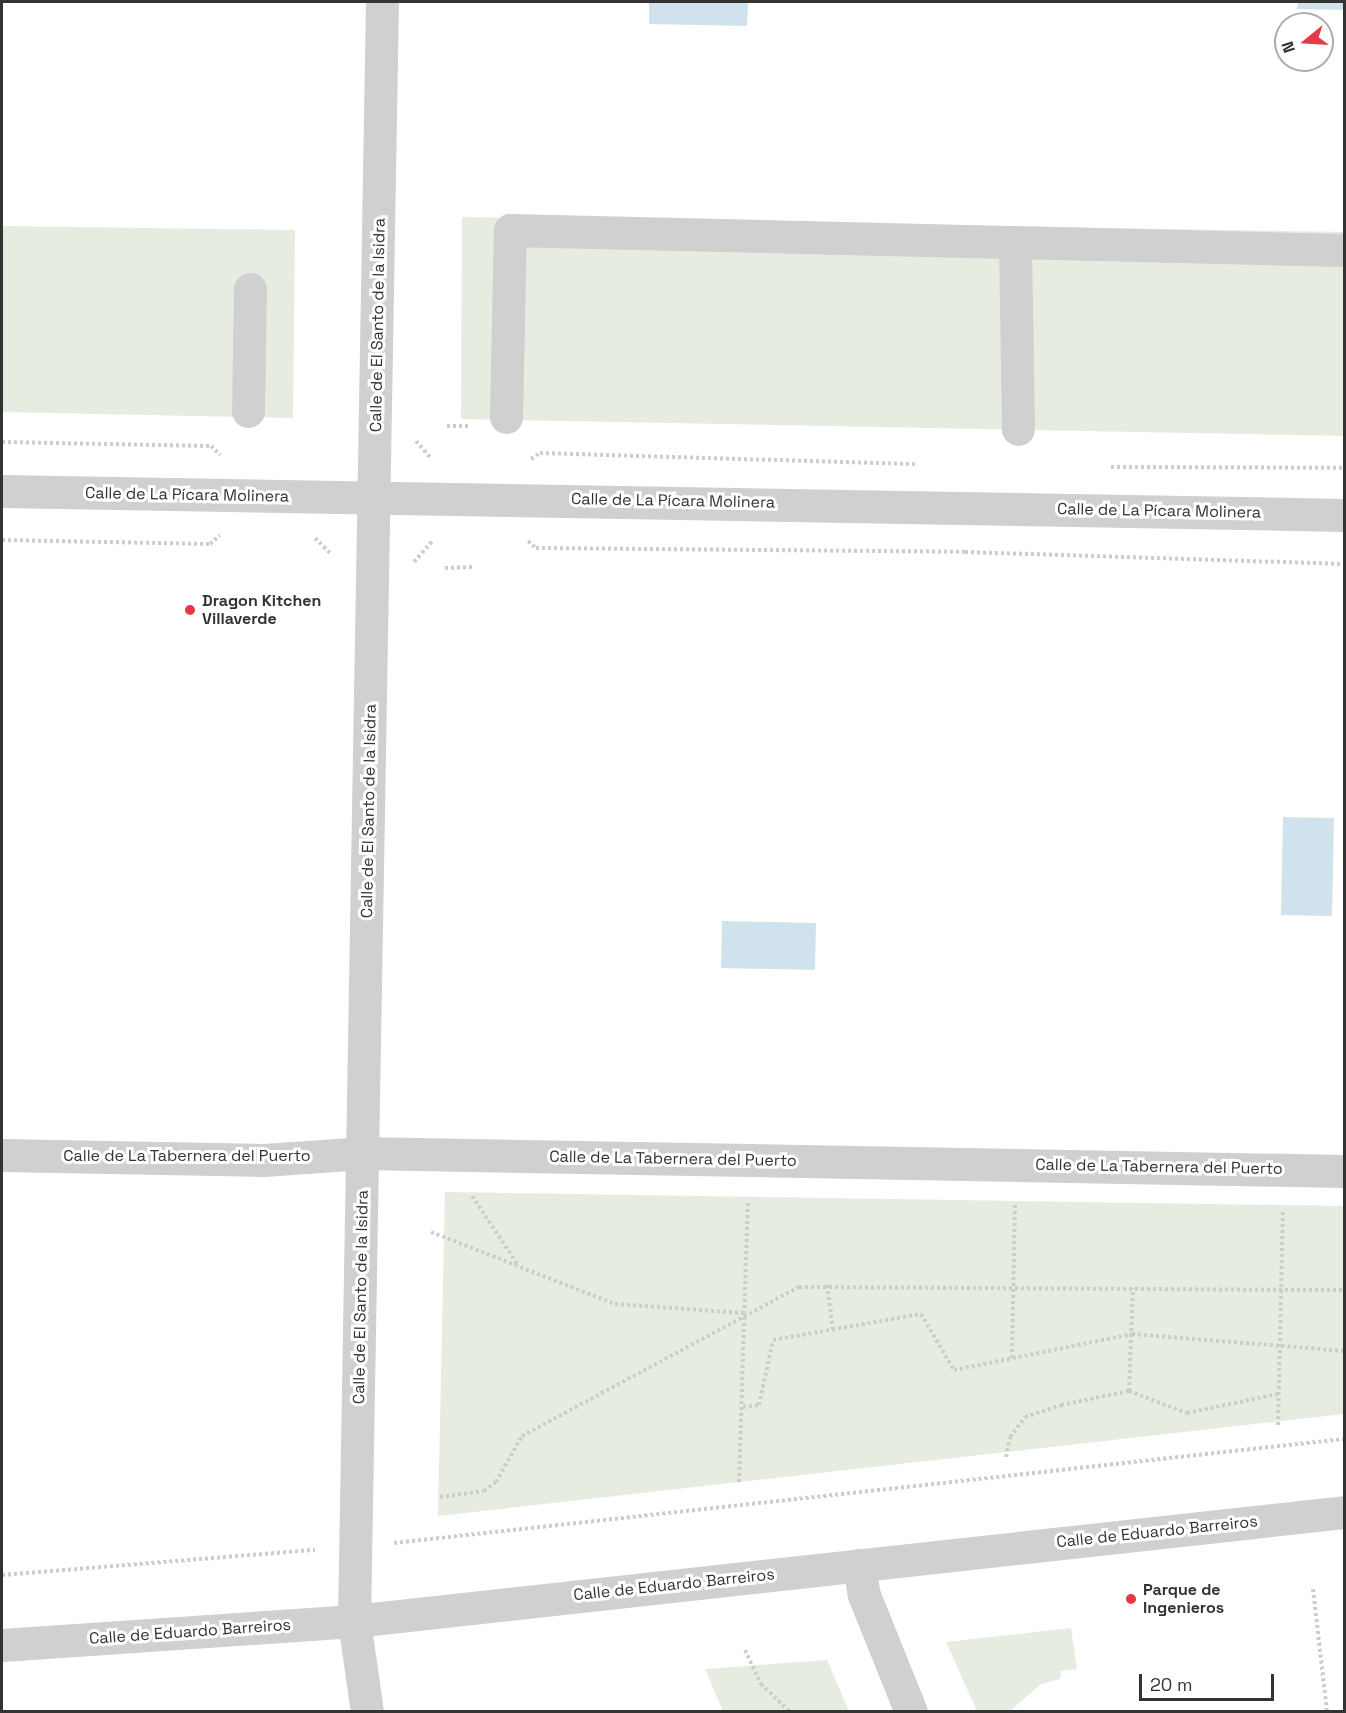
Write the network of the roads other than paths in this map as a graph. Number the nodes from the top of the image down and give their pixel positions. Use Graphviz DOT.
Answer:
graph roads {
  1 [pos="382,2"];
  2 [pos="1015,242"];
  3 [pos="1344,250"];
  4 [pos="250,289"];
  5 [pos="248,411"];
  6 [pos="506,417"];
  7 [pos="1018,429"];
  8 [pos="2,491"];
  9 [pos="376,498"];
  10 [pos="1344,515"];
  11 [pos="363,1154"];
  12 [pos="2,1155"];
  13 [pos="1344,1171"];
  14 [pos="1344,1512"];
  15 [pos="860,1565"];
  16 [pos="354,1621"];
  17 [pos="2,1645"];
  18 [pos="367,1712"];
  19 [pos="911,1712"];
  1 -- 9 [label="street, Calle de El Santo de la Isidra"];
  2 -- 3 [label="street"];
  2 -- 6 [label="street"];
  2 -- 7 [label="street"];
  4 -- 5 [label="street"];
  8 -- 9 [label="street, Calle de La Pícara Molinera"];
  9 -- 10 [label="street, Calle de La Pícara Molinera"];
  9 -- 11 [label="street, Calle de El Santo de la Isidra"];
  11 -- 12 [label="street, Calle de La Tabernera del Puerto"];
  11 -- 13 [label="street, Calle de La Tabernera del Puerto"];
  11 -- 16 [label="street, Calle de El Santo de la Isidra"];
  14 -- 15 [label="street, Calle de Eduardo Barreiros"];
  15 -- 16 [label="street, Calle de Eduardo Barreiros"];
  15 -- 19 [label="street"];
  16 -- 17 [label="street, Calle de Eduardo Barreiros"];
  16 -- 18 [label="street, Calle de El Santo de la Isidra"];
}
